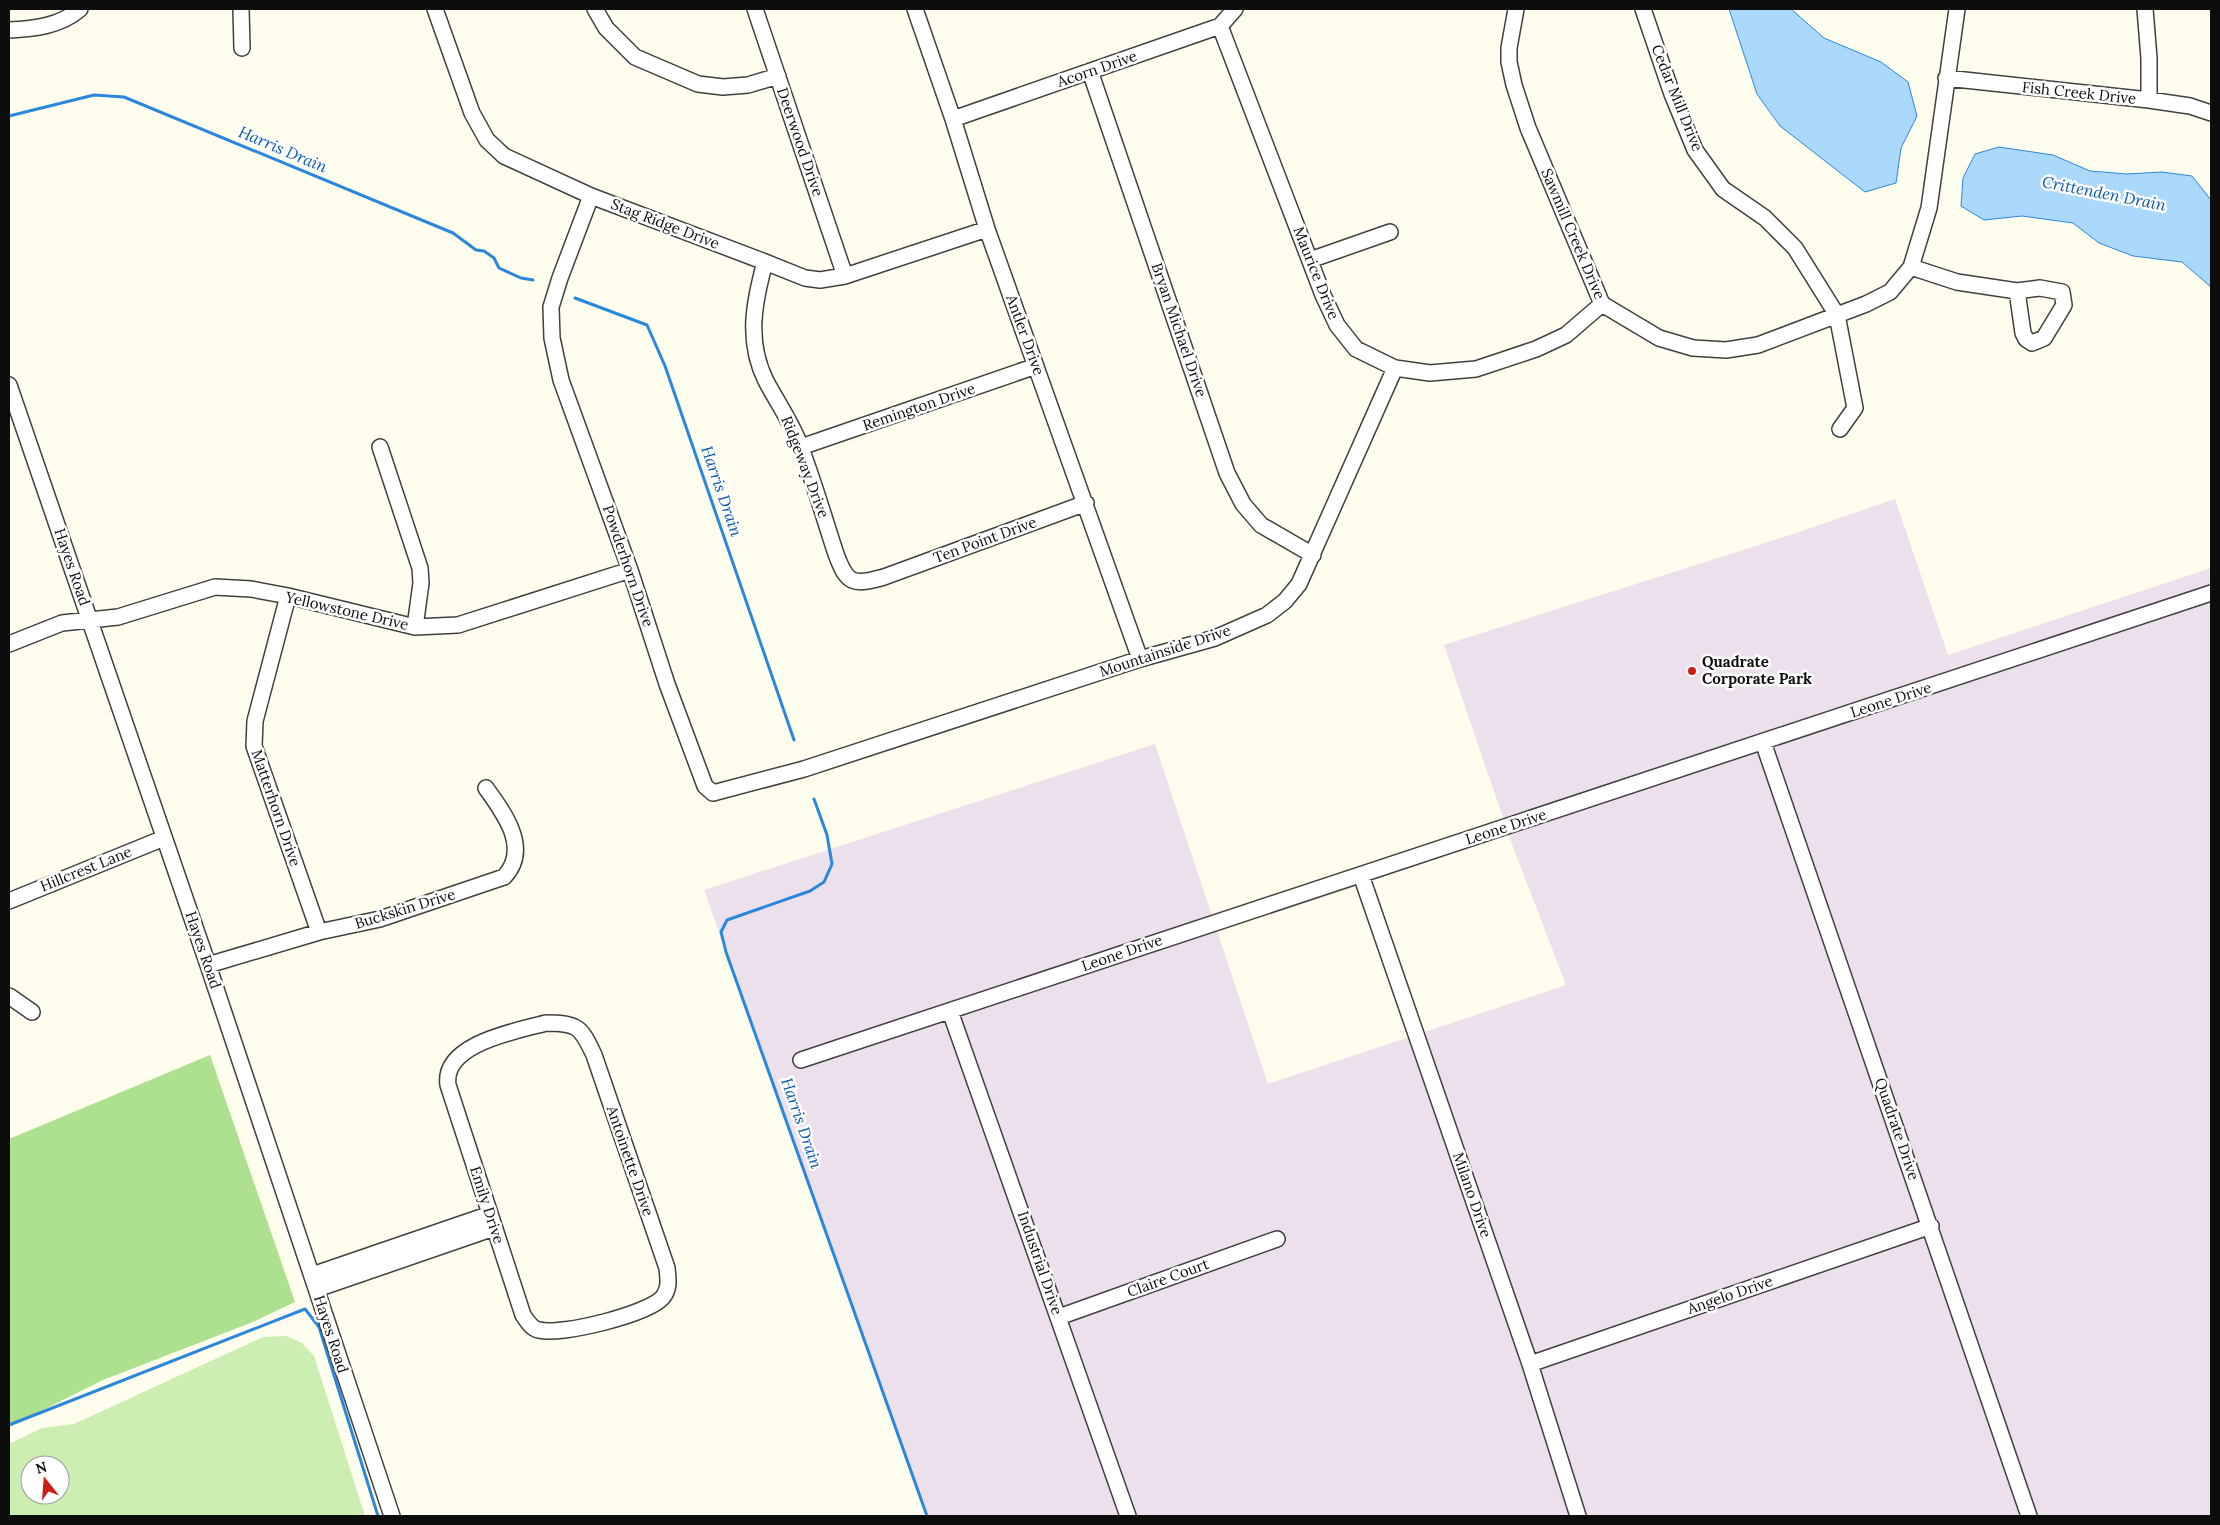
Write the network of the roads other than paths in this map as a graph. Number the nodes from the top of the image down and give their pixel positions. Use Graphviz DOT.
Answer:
graph roads {
  1 [pos="80,9"];
  2 [pos="241,9"];
  3 [pos="435,9"];
  4 [pos="595,9"];
  5 [pos="755,9"];
  6 [pos="915,9"];
  7 [pos="1235,9"];
  8 [pos="1516,9"];
  9 [pos="1643,9"];
  10 [pos="1957,9"];
  11 [pos="2145,9"];
  12 [pos="1220,26"];
  13 [pos="9,30"];
  14 [pos="242,48"];
  15 [pos="1090,71"];
  16 [pos="778,76"];
  17 [pos="1946,78"];
  18 [pos="2149,100"];
  19 [pos="2211,113"];
  20 [pos="953,119"];
  21 [pos="591,196"];
  22 [pos="987,229"];
  23 [pos="1390,232"];
  24 [pos="1310,260"];
  25 [pos="765,262"];
  26 [pos="1911,267"];
  27 [pos="845,276"];
  28 [pos="2017,291"];
  29 [pos="1602,304"];
  30 [pos="1837,315"];
  31 [pos="1036,366"];
  32 [pos="1395,368"];
  33 [pos="9,385"];
  34 [pos="1840,429"];
  35 [pos="801,447"];
  36 [pos="380,448"];
  37 [pos="1086,504"];
  38 [pos="1313,556"];
  39 [pos="630,570"];
  40 [pos="884,577"];
  41 [pos="2211,594"];
  42 [pos="288,596"];
  43 [pos="91,620"];
  44 [pos="415,627"];
  45 [pos="9,644"];
  46 [pos="1140,659"];
  47 [pos="1764,742"];
  48 [pos="853,754"];
  49 [pos="486,788"];
  50 [pos="164,838"];
  51 [pos="1361,875"];
  52 [pos="9,901"];
  53 [pos="319,932"];
  54 [pos="208,965"];
  55 [pos="9,996"];
  56 [pos="950,1011"];
  57 [pos="32,1012"];
  58 [pos="801,1060"];
  59 [pos="452,1096"];
  60 [pos="492,1221"];
  61 [pos="1931,1226"];
  62 [pos="1277,1239"];
  63 [pos="314,1282"];
  64 [pos="523,1315"];
  65 [pos="1059,1317"];
  66 [pos="1530,1364"];
  67 [pos="392,1516"];
  68 [pos="1128,1516"];
  69 [pos="1578,1516"];
  70 [pos="2029,1516"];
  1 -- 13 [label="street"];
  2 -- 14 [label="street"];
  3 -- 21 [label="street, Stag Ridge Drive"];
  4 -- 16 [label="street"];
  5 -- 16 [label="street, Deerwood Drive"];
  6 -- 20 [label="street, Antler Drive"];
  7 -- 12 [label="street, Acorn Drive"];
  8 -- 29 [label="street, Sawmill Creek Drive"];
  9 -- 30 [label="street, Cedar Mill Drive"];
  10 -- 17 [label="street"];
  11 -- 18 [label="street"];
  12 -- 15 [label="street, Acorn Drive"];
  12 -- 24 [label="street, Maurice Drive"];
  15 -- 20 [label="street, Acorn Drive"];
  15 -- 38 [label="street, Bryan Michael Drive"];
  16 -- 27 [label="street, Deerwood Drive"];
  17 -- 18 [label="street, Fish Creek Drive"];
  17 -- 26 [label="street"];
  18 -- 19 [label="street, Fish Creek Drive"];
  20 -- 22 [label="street, Antler Drive"];
  21 -- 25 [label="street, Stag Ridge Drive"];
  21 -- 39 [label="street, Powderhorn Drive"];
  22 -- 27 [label="street, Stag Ridge Drive"];
  22 -- 31 [label="street, Antler Drive"];
  23 -- 24 [label="street"];
  24 -- 32 [label="street, Maurice Drive"];
  25 -- 27 [label="street, Stag Ridge Drive"];
  25 -- 35 [label="street, Ridgeway Drive"];
  26 -- 28 [label="street"];
  26 -- 30 [label="street, Sawmill Creek Drive"];
  29 -- 30 [label="street, Sawmill Creek Drive"];
  29 -- 32 [label="street, Maurice Drive"];
  30 -- 34 [label="street"];
  31 -- 35 [label="street, Remington Drive"];
  31 -- 37 [label="street, Antler Drive"];
  32 -- 38 [label="street, Mountainside Drive"];
  33 -- 43 [label="street, Hayes Road"];
  35 -- 40 [label="street, Ridgeway Drive"];
  36 -- 44 [label="street"];
  37 -- 40 [label="street, Ten Point Drive"];
  37 -- 46 [label="street, Antler Drive"];
  38 -- 46 [label="street, Mountainside Drive"];
  39 -- 44 [label="street, Yellowstone Drive"];
  39 -- 48 [label="street, Powderhorn Drive"];
  41 -- 47 [label="street, Leone Drive"];
  42 -- 43 [label="street, Yellowstone Drive"];
  42 -- 44 [label="street, Yellowstone Drive"];
  42 -- 53 [label="street, Matterhorn Drive"];
  43 -- 45 [label="street, Yellowstone Drive"];
  43 -- 50 [label="street, Hayes Road"];
  46 -- 48 [label="street, Mountainside Drive"];
  47 -- 51 [label="street, Leone Drive"];
  47 -- 61 [label="street, Quadrate Drive"];
  49 -- 53 [label="street, Buckskin Drive"];
  50 -- 52 [label="street, Hillcrest Lane"];
  50 -- 54 [label="street, Hayes Road"];
  51 -- 56 [label="street, Leone Drive"];
  51 -- 66 [label="street, Milano Drive"];
  53 -- 54 [label="street, Buckskin Drive"];
  54 -- 63 [label="street, Hayes Road"];
  55 -- 57 [label="street"];
  56 -- 58 [label="street, Leone Drive"];
  56 -- 65 [label="street, Industrial Drive"];
  59 -- 60 [label="street, Emily Drive"];
  59 -- 64 [label="street, Antoinette Drive"];
  60 -- 63 [label="street"];
  60 -- 64 [label="street, Emily Drive"];
  61 -- 66 [label="street, Angelo Drive"];
  61 -- 70 [label="street, Quadrate Drive"];
  62 -- 65 [label="street, Claire Court"];
  63 -- 67 [label="street, Hayes Road"];
  65 -- 68 [label="street, Industrial Drive"];
  66 -- 69 [label="street, Milano Drive"];
}
